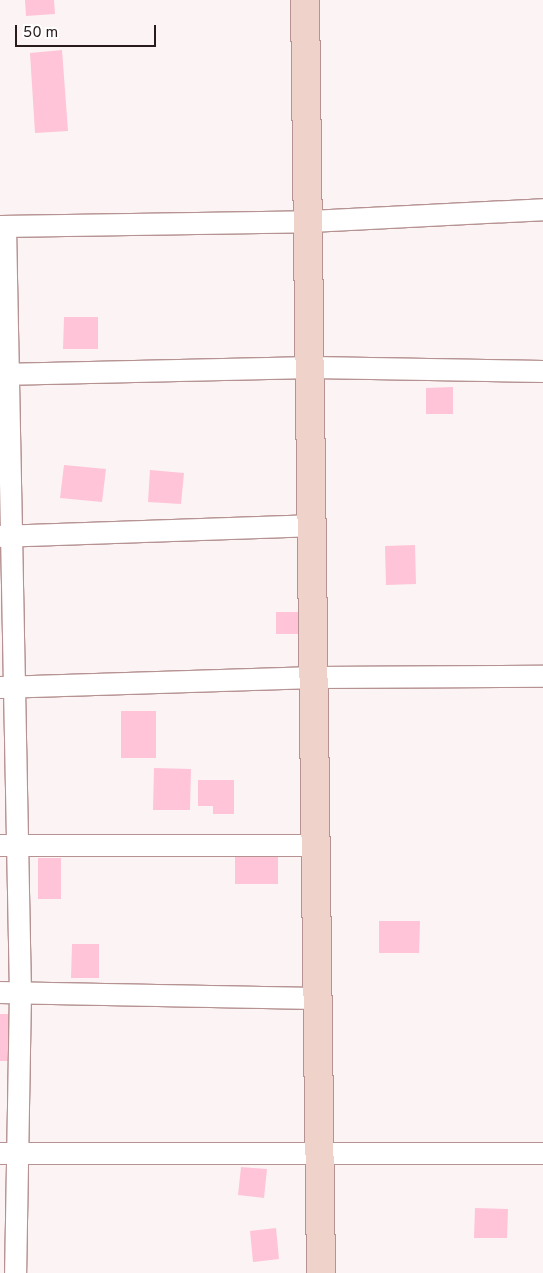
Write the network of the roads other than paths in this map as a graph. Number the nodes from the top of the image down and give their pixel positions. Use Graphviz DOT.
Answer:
graph roads {
  1 [pos="306,0"];
  2 [pos="543,209"];
  3 [pos="310,221"];
  4 [pos="3,226"];
  5 [pos="312,367"];
  6 [pos="543,371"];
  7 [pos="4,374"];
  8 [pos="313,525"];
  9 [pos="5,536"];
  10 [pos="543,676"];
  11 [pos="315,677"];
  12 [pos="7,686"];
  13 [pos="8,844"];
  14 [pos="316,845"];
  15 [pos="10,992"];
  16 [pos="318,998"];
  17 [pos="319,1151"];
  18 [pos="9,1153"];
  19 [pos="543,1153"];
  20 [pos="16,1273"];
  21 [pos="320,1273"];
  1 -- 3 [label="street"];
  2 -- 3 [label="street"];
  3 -- 4 [label="street"];
  3 -- 5 [label="street"];
  4 -- 7 [label="street"];
  5 -- 6 [label="street"];
  5 -- 7 [label="street"];
  5 -- 8 [label="street"];
  7 -- 9 [label="street"];
  8 -- 9 [label="street"];
  8 -- 11 [label="street"];
  9 -- 12 [label="street"];
  10 -- 11 [label="street"];
  11 -- 12 [label="street"];
  11 -- 14 [label="street"];
  12 -- 13 [label="street"];
  13 -- 14 [label="street"];
  13 -- 15 [label="street"];
  14 -- 16 [label="street"];
  15 -- 16 [label="street"];
  15 -- 18 [label="street"];
  16 -- 17 [label="street"];
  17 -- 18 [label="street"];
  17 -- 19 [label="street"];
  17 -- 21 [label="street"];
  18 -- 20 [label="street"];
}
